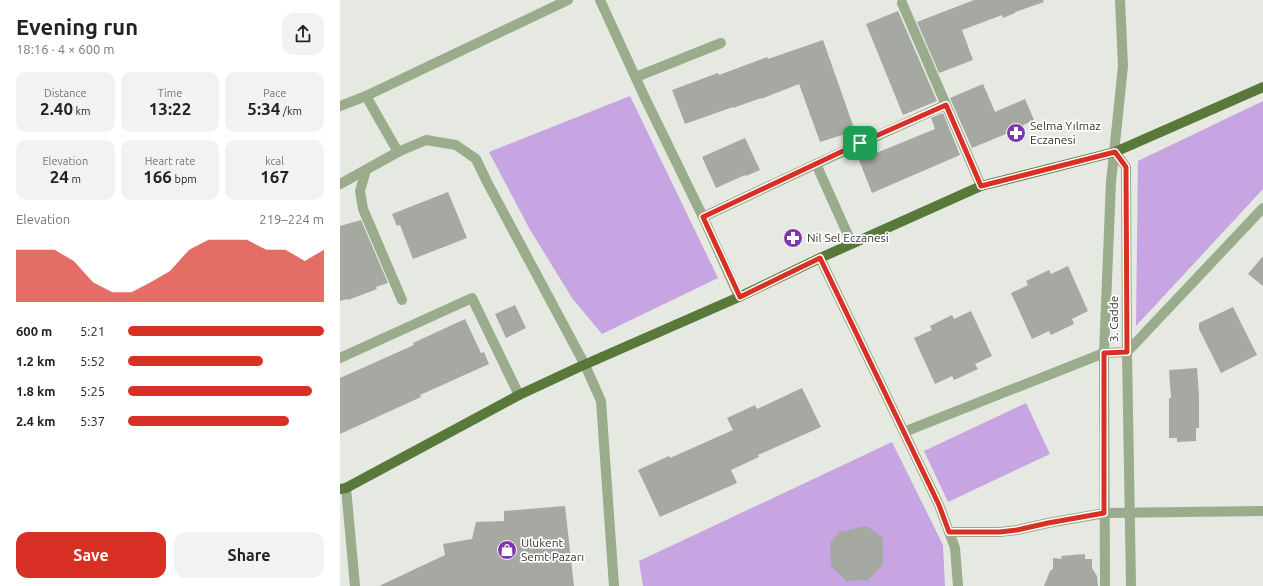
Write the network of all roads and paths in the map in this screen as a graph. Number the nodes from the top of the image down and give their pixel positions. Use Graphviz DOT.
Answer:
graph roads {
  1 [pos="568,0"];
  2 [pos="600,0"];
  3 [pos="1120,0"];
  4 [pos="902,3"];
  5 [pos="721,43"];
  6 [pos="636,77"];
  7 [pos="1263,86"];
  8 [pos="366,96"];
  9 [pos="946,105"];
  10 [pos="340,106"];
  11 [pos="398,152"];
  12 [pos="1115,152"];
  13 [pos="816,164"];
  14 [pos="366,170"];
  15 [pos="340,184"];
  16 [pos="981,186"];
  17 [pos="1263,208"];
  18 [pos="703,217"];
  19 [pos="852,244"];
  20 [pos="820,258"];
  21 [pos="740,297"];
  22 [pos="402,300"];
  23 [pos="1127,352"];
  24 [pos="1104,353"];
  25 [pos="340,358"];
  26 [pos="585,365"];
  27 [pos="519,395"];
  28 [pos="904,432"];
  29 [pos="343,488"];
  30 [pos="1263,511"];
  31 [pos="1131,512"];
  32 [pos="1104,513"];
  33 [pos="949,532"];
  34 [pos="355,586"];
  35 [pos="614,586"];
  36 [pos="958,586"];
  37 [pos="1105,586"];
  38 [pos="1131,586"];
  1 -- 8 [label="street"];
  2 -- 6 [label="street"];
  3 -- 12 [label="street, 3. Cadde"];
  4 -- 9 [label="street"];
  5 -- 6 [label="street"];
  6 -- 18 [label="street"];
  7 -- 12 [label="main road"];
  8 -- 10 [label="street"];
  8 -- 11 [label="street"];
  9 -- 13 [label="street"];
  9 -- 16 [label="street"];
  11 -- 14 [label="street"];
  11 -- 26 [label="street"];
  12 -- 16 [label="main road"];
  12 -- 23 [label="street, 3. Cadde"];
  12 -- 24 [label="street, 3. Cadde"];
  13 -- 18 [label="street"];
  13 -- 19 [label="street"];
  14 -- 15 [label="street"];
  14 -- 22 [label="street"];
  16 -- 19 [label="main road"];
  17 -- 23 [label="street"];
  18 -- 21 [label="street"];
  19 -- 20 [label="main road"];
  20 -- 21 [label="main road"];
  20 -- 28 [label="street"];
  21 -- 26 [label="main road"];
  23 -- 24 [label="street"];
  23 -- 31 [label="street, 3. Cadde"];
  24 -- 28 [label="street"];
  24 -- 32 [label="street, 3. Cadde"];
  25 -- 27 [label="street"];
  26 -- 27 [label="main road"];
  26 -- 35 [label="street"];
  27 -- 29 [label="main road"];
  28 -- 33 [label="street"];
  29 -- 34 [label="street"];
  30 -- 31 [label="street"];
  31 -- 32 [label="street"];
  31 -- 38 [label="street, 3. Cadde"];
  32 -- 33 [label="street"];
  32 -- 37 [label="street, 3. Cadde"];
  33 -- 36 [label="street"];
}
